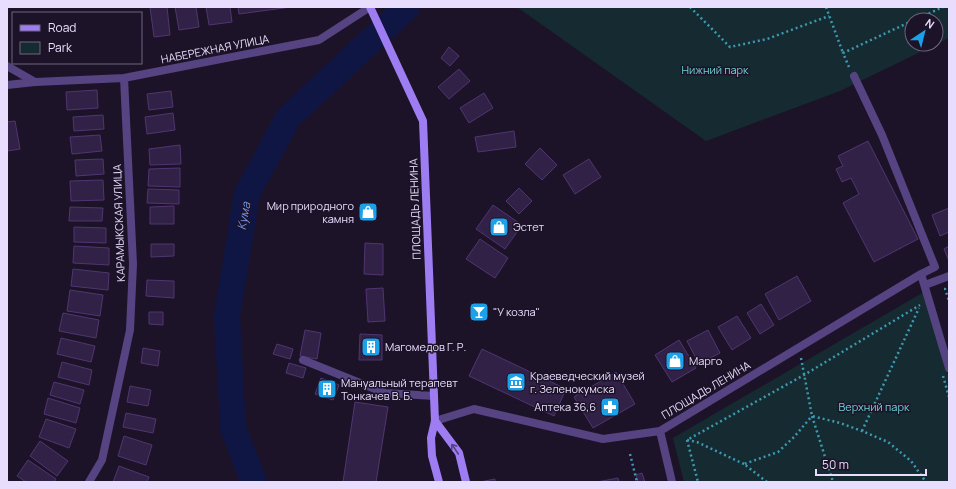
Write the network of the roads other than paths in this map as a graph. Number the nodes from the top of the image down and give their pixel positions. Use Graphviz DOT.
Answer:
graph roads {
  1 [pos="370,7"];
  2 [pos="7,66"];
  3 [pos="854,76"];
  4 [pos="124,78"];
  5 [pos="35,82"];
  6 [pos="7,85"];
  7 [pos="921,274"];
  8 [pos="949,276"];
  9 [pos="925,285"];
  10 [pos="303,360"];
  11 [pos="949,368"];
  12 [pos="434,396"];
  13 [pos="435,421"];
  14 [pos="660,430"];
  15 [pos="89,482"];
  16 [pos="439,482"];
  17 [pos="466,482"];
  18 [pos="672,482"];
  1 -- 4 [label="street, НАБЕРЕЖНАЯ УЛИЦА"];
  1 -- 12 [label="street, ПЛОЩАДЬ ЛЕНИНА"];
  2 -- 5 [label="street"];
  3 -- 7 [label="street, ПЛОЩАДЬ ЛЕНИНА"];
  4 -- 5 [label="street, НАБЕРЕЖНАЯ УЛИЦА"];
  4 -- 15 [label="street, КАРАМЫКСКАЯ УЛИЦА"];
  5 -- 6 [label="street, НАБЕРЕЖНАЯ УЛИЦА"];
  7 -- 9 [label="street"];
  7 -- 14 [label="street, ПЛОЩАДЬ ЛЕНИНА"];
  8 -- 9 [label="street"];
  9 -- 11 [label="street"];
  10 -- 12 [label="street"];
  12 -- 13 [label="street, ПЛОЩАДЬ ЛЕНИНА"];
  13 -- 14 [label="street, ПЛОЩАДЬ ЛЕНИНА"];
  13 -- 16 [label="street, ПЛОЩАДЬ ЛЕНИНА"];
  17 -- 13 [label="street, one-way"];
  14 -- 18 [label="street"];
}
